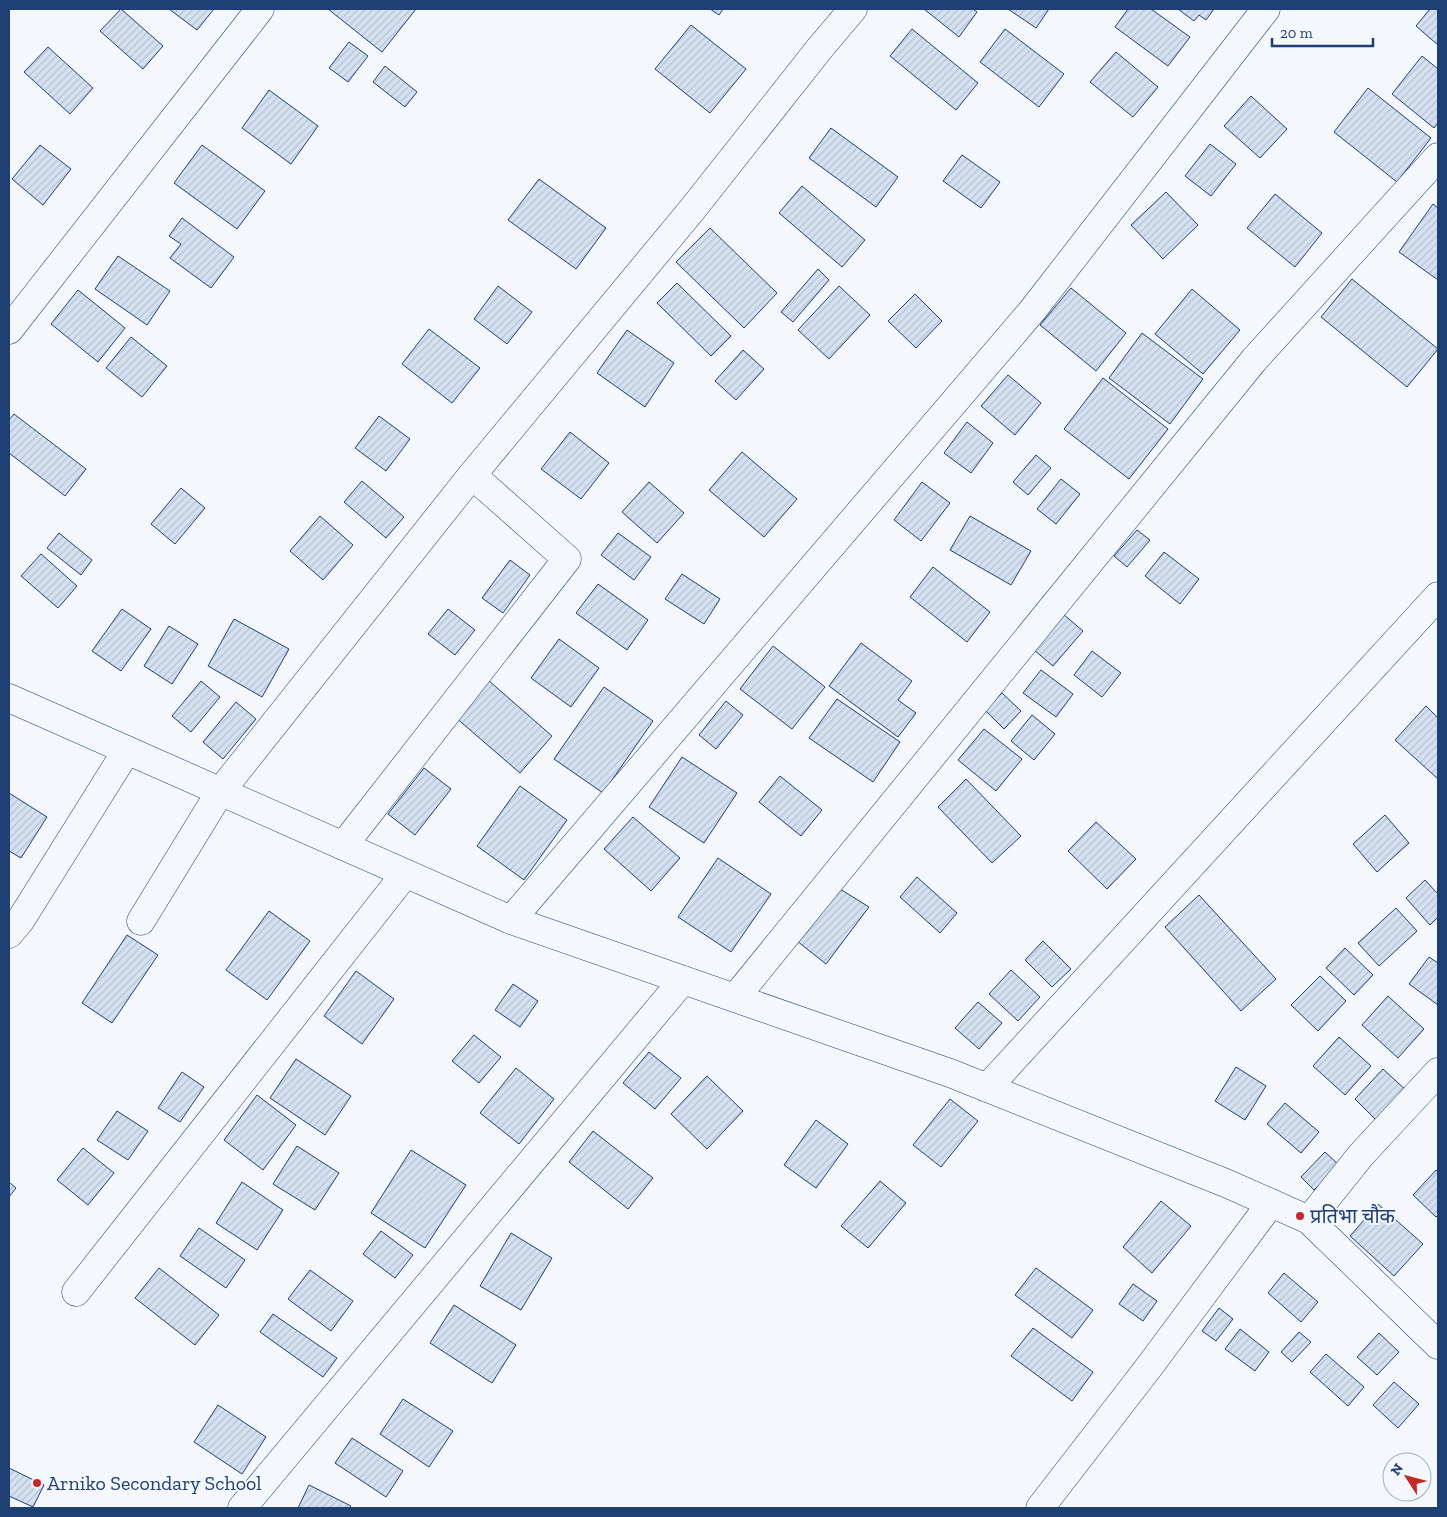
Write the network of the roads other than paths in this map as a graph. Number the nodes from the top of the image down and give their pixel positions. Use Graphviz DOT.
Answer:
graph roads {
  1 [pos="260,9"];
  2 [pos="852,9"];
  3 [pos="1266,9"];
  4 [pos="1438,156"];
  5 [pos="9,330"];
  6 [pos="472,475"];
  7 [pos="1438,596"];
  8 [pos="9,698"];
  9 [pos="127,750"];
  10 [pos="220,792"];
  11 [pos="343,846"];
  12 [pos="406,874"];
  13 [pos="511,920"];
  14 [pos="141,921"];
  15 [pos="9,934"];
  16 [pos="683,980"];
  17 [pos="735,998"];
  18 [pos="1438,1072"];
  19 [pos="987,1088"];
  20 [pos="1271,1203"];
  21 [pos="1309,1220"];
  22 [pos="76,1292"];
  23 [pos="1438,1344"];
  24 [pos="242,1508"];
  25 [pos="1040,1508"];
  1 -- 5 [label="street"];
  2 -- 6 [label="street"];
  3 -- 13 [label="street"];
  4 -- 17 [label="street"];
  6 -- 10 [label="street"];
  6 -- 11 [label="street"];
  7 -- 19 [label="street"];
  8 -- 9 [label="street"];
  9 -- 10 [label="street"];
  9 -- 15 [label="street"];
  10 -- 11 [label="street"];
  10 -- 14 [label="street"];
  11 -- 12 [label="street"];
  12 -- 13 [label="street"];
  12 -- 22 [label="street"];
  13 -- 16 [label="street"];
  16 -- 17 [label="street"];
  16 -- 24 [label="street"];
  17 -- 19 [label="street"];
  18 -- 21 [label="street"];
  19 -- 20 [label="street"];
  20 -- 21 [label="street"];
  20 -- 25 [label="street"];
  21 -- 23 [label="street"];
}
